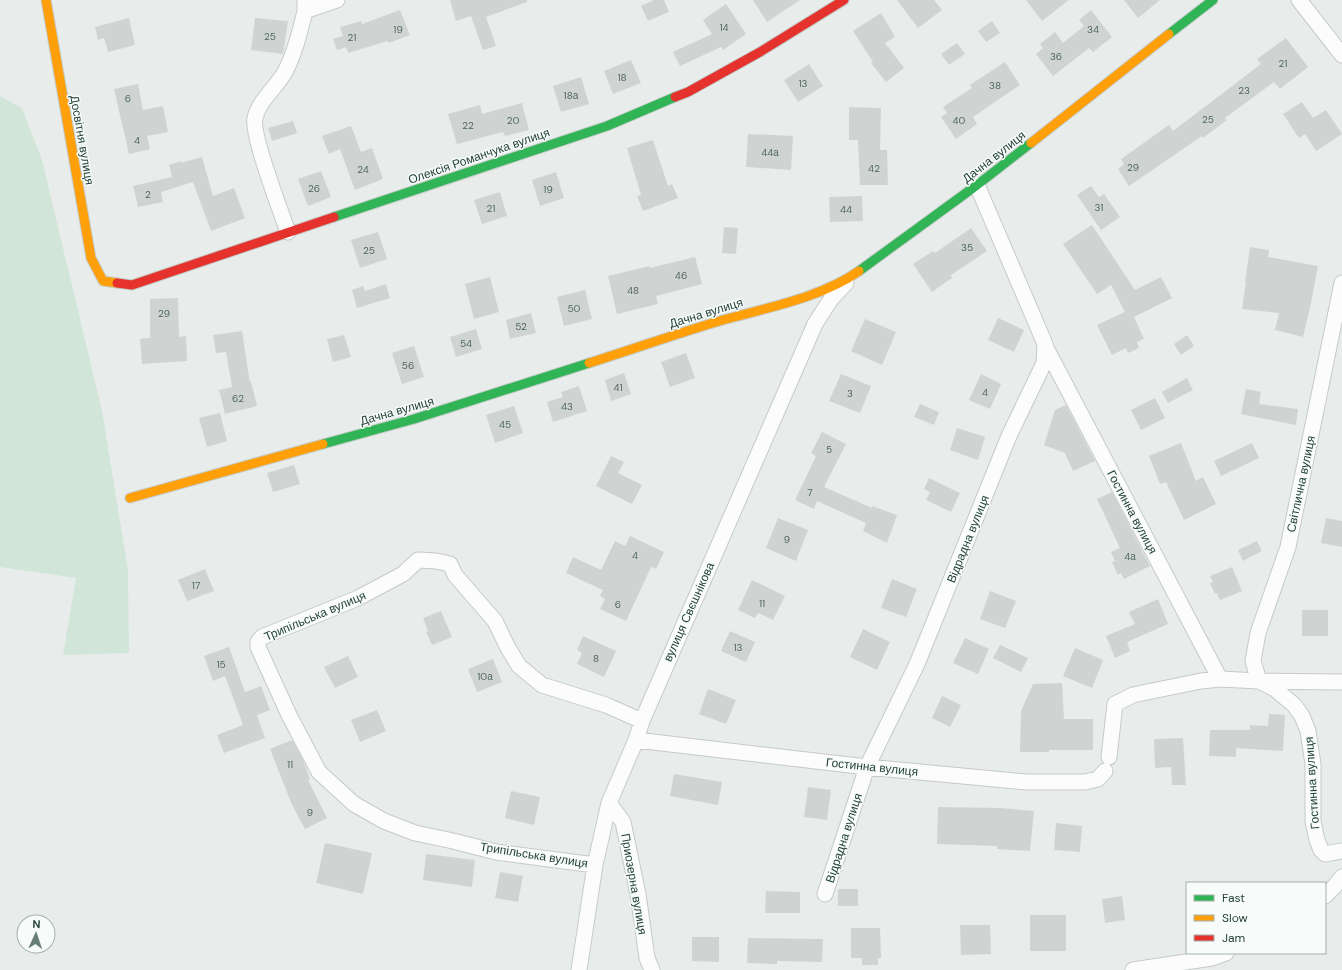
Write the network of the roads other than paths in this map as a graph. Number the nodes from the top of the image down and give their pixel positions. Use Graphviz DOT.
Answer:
graph roads {
  1 [pos="46,0"];
  2 [pos="337,0"];
  3 [pos="844,0"];
  4 [pos="1213,0"];
  5 [pos="1299,0"];
  6 [pos="305,5"];
  7 [pos="1342,55"];
  8 [pos="977,185"];
  9 [pos="288,232"];
  10 [pos="853,275"];
  11 [pos="103,281"];
  12 [pos="1342,283"];
  13 [pos="1045,344"];
  14 [pos="130,498"];
  15 [pos="1220,680"];
  16 [pos="1259,681"];
  17 [pos="1342,682"];
  18 [pos="642,721"];
  19 [pos="636,740"];
  20 [pos="867,767"];
  21 [pos="609,803"];
  22 [pos="1342,851"];
  23 [pos="595,865"];
  24 [pos="1342,877"];
  25 [pos="825,894"];
  26 [pos="1326,895"];
  27 [pos="1223,954"];
  28 [pos="579,970"];
  29 [pos="652,970"];
  30 [pos="1133,970"];
  1 -- 11 [label="street, Досвітня вулиця"];
  2 -- 6 [label="street"];
  3 -- 9 [label="street, Олексія Романчука вулиця"];
  4 -- 8 [label="street, Дачна вулиця"];
  5 -- 7 [label="street"];
  6 -- 9 [label="street"];
  8 -- 10 [label="street, Дачна вулиця"];
  8 -- 13 [label="street, Відрадна вулиця"];
  9 -- 11 [label="street, Олексія Романчука вулиця"];
  10 -- 14 [label="street, Дачна вулиця"];
  10 -- 18 [label="street, вулиця Свєшнікова"];
  12 -- 16 [label="street, Світлична вулиця"];
  13 -- 15 [label="street, Гостинна вулиця"];
  13 -- 20 [label="street, Відрадна вулиця"];
  15 -- 16 [label="street, Гостинна вулиця"];
  15 -- 20 [label="street, Гостинна вулиця"];
  16 -- 17 [label="street"];
  16 -- 22 [label="street, Гостинна вулиця"];
  18 -- 19 [label="street, вулиця Свєшнікова"];
  18 -- 23 [label="street, Трипільська вулиця"];
  19 -- 20 [label="street, Гостинна вулиця"];
  19 -- 21 [label="street, вулиця Свєшнікова"];
  20 -- 25 [label="street, Відрадна вулиця"];
  21 -- 23 [label="street, вулиця Свєшнікова"];
  21 -- 29 [label="street, Приозерна вулиця"];
  23 -- 28 [label="street, вулиця Свєшнікова"];
  24 -- 26 [label="street"];
  27 -- 30 [label="street"];
}
